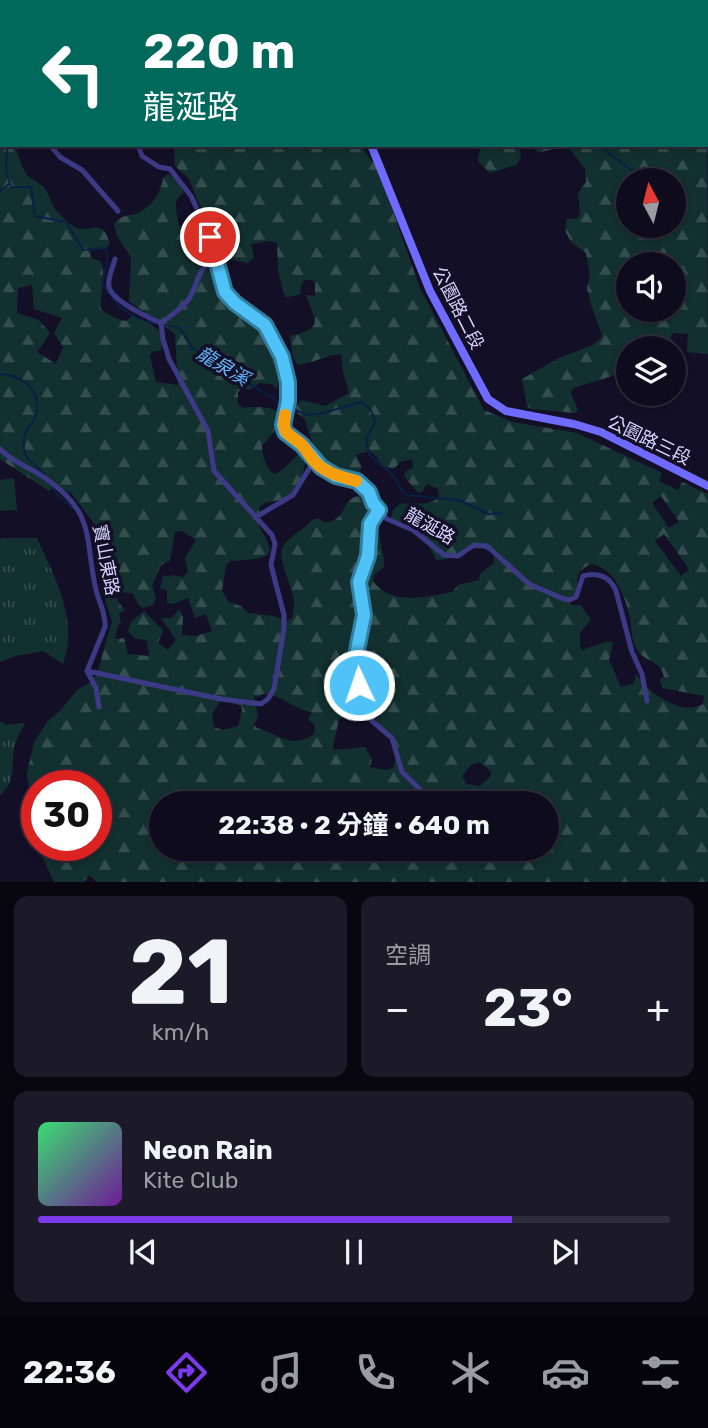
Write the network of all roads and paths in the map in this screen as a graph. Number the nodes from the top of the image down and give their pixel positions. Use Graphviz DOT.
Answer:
graph roads {
  1 [pos="52,147"];
  2 [pos="139,147"];
  3 [pos="372,147"];
  4 [pos="118,211"];
  5 [pos="115,259"];
  6 [pos="216,259"];
  7 [pos="161,323"];
  8 [pos="574,424"];
  9 [pos="0,449"];
  10 [pos="314,461"];
  11 [pos="708,486"];
  12 [pos="379,510"];
  13 [pos="256,517"];
  14 [pos="87,671"];
  15 [pos="647,701"];
  16 [pos="99,707"];
  17 [pos="422,791"];
  1 -- 4 [label="street"];
  2 -- 6 [label="street, 龍涎路"];
  3 -- 8 [label="main road, 公園路二段"];
  5 -- 7 [label="street"];
  6 -- 7 [label="street"];
  6 -- 10 [label="street, 龍涎路"];
  7 -- 13 [label="street"];
  8 -- 11 [label="main road, 公園路三段"];
  9 -- 14 [label="street, 寶山東路"];
  10 -- 12 [label="street, 龍涎路"];
  10 -- 13 [label="street"];
  12 -- 15 [label="street, 龍涎路"];
  12 -- 17 [label="street"];
  13 -- 14 [label="street"];
  14 -- 16 [label="street"];
}
